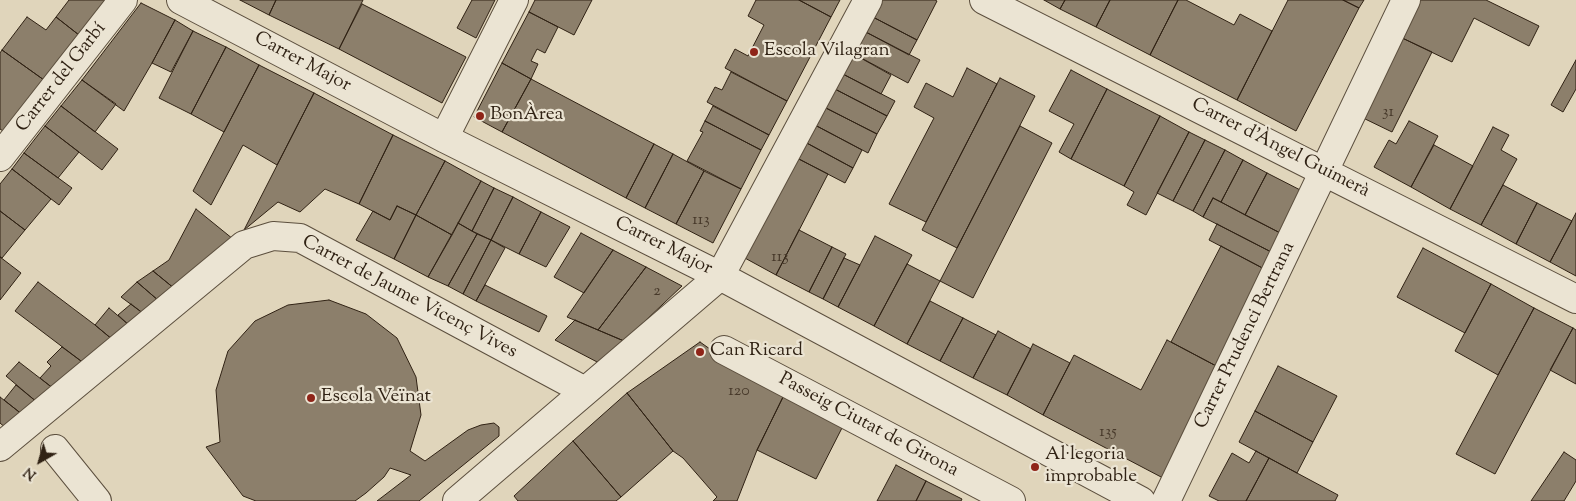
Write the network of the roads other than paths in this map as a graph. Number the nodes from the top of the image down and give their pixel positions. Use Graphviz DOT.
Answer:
graph roads {
  1 [pos="123,0"];
  2 [pos="181,0"];
  3 [pos="514,0"];
  4 [pos="868,0"];
  5 [pos="984,0"];
  6 [pos="1406,0"];
  7 [pos="444,138"];
  8 [pos="0,157"];
  9 [pos="1325,171"];
  10 [pos="720,276"];
  11 [pos="1576,299"];
  12 [pos="724,350"];
  13 [pos="585,391"];
  14 [pos="0,447"];
  15 [pos="55,449"];
  16 [pos="97,501"];
  17 [pos="458,501"];
  18 [pos="1011,501"];
  19 [pos="1141,501"];
  20 [pos="1166,501"];
  1 -- 8 [label="street, Carrer del Garbí"];
  2 -- 7 [label="street, Carrer Major"];
  3 -- 7 [label="street"];
  4 -- 10 [label="street"];
  5 -- 9 [label="street, Carrer d'Àngel Guimerà"];
  6 -- 9 [label="street, Carrer Prudenci Bertrana"];
  7 -- 10 [label="street, Carrer Major"];
  9 -- 11 [label="street, Carrer d'Àngel Guimerà"];
  9 -- 20 [label="street, Carrer Prudenci Bertrana"];
  10 -- 13 [label="street"];
  10 -- 19 [label="street, Carrer Major"];
  12 -- 18 [label="street, Passeig Ciutat de Girona"];
  13 -- 14 [label="street, Carrer de Jaume Vicenç Vives"];
  13 -- 17 [label="street"];
  15 -- 16 [label="street"];
}
